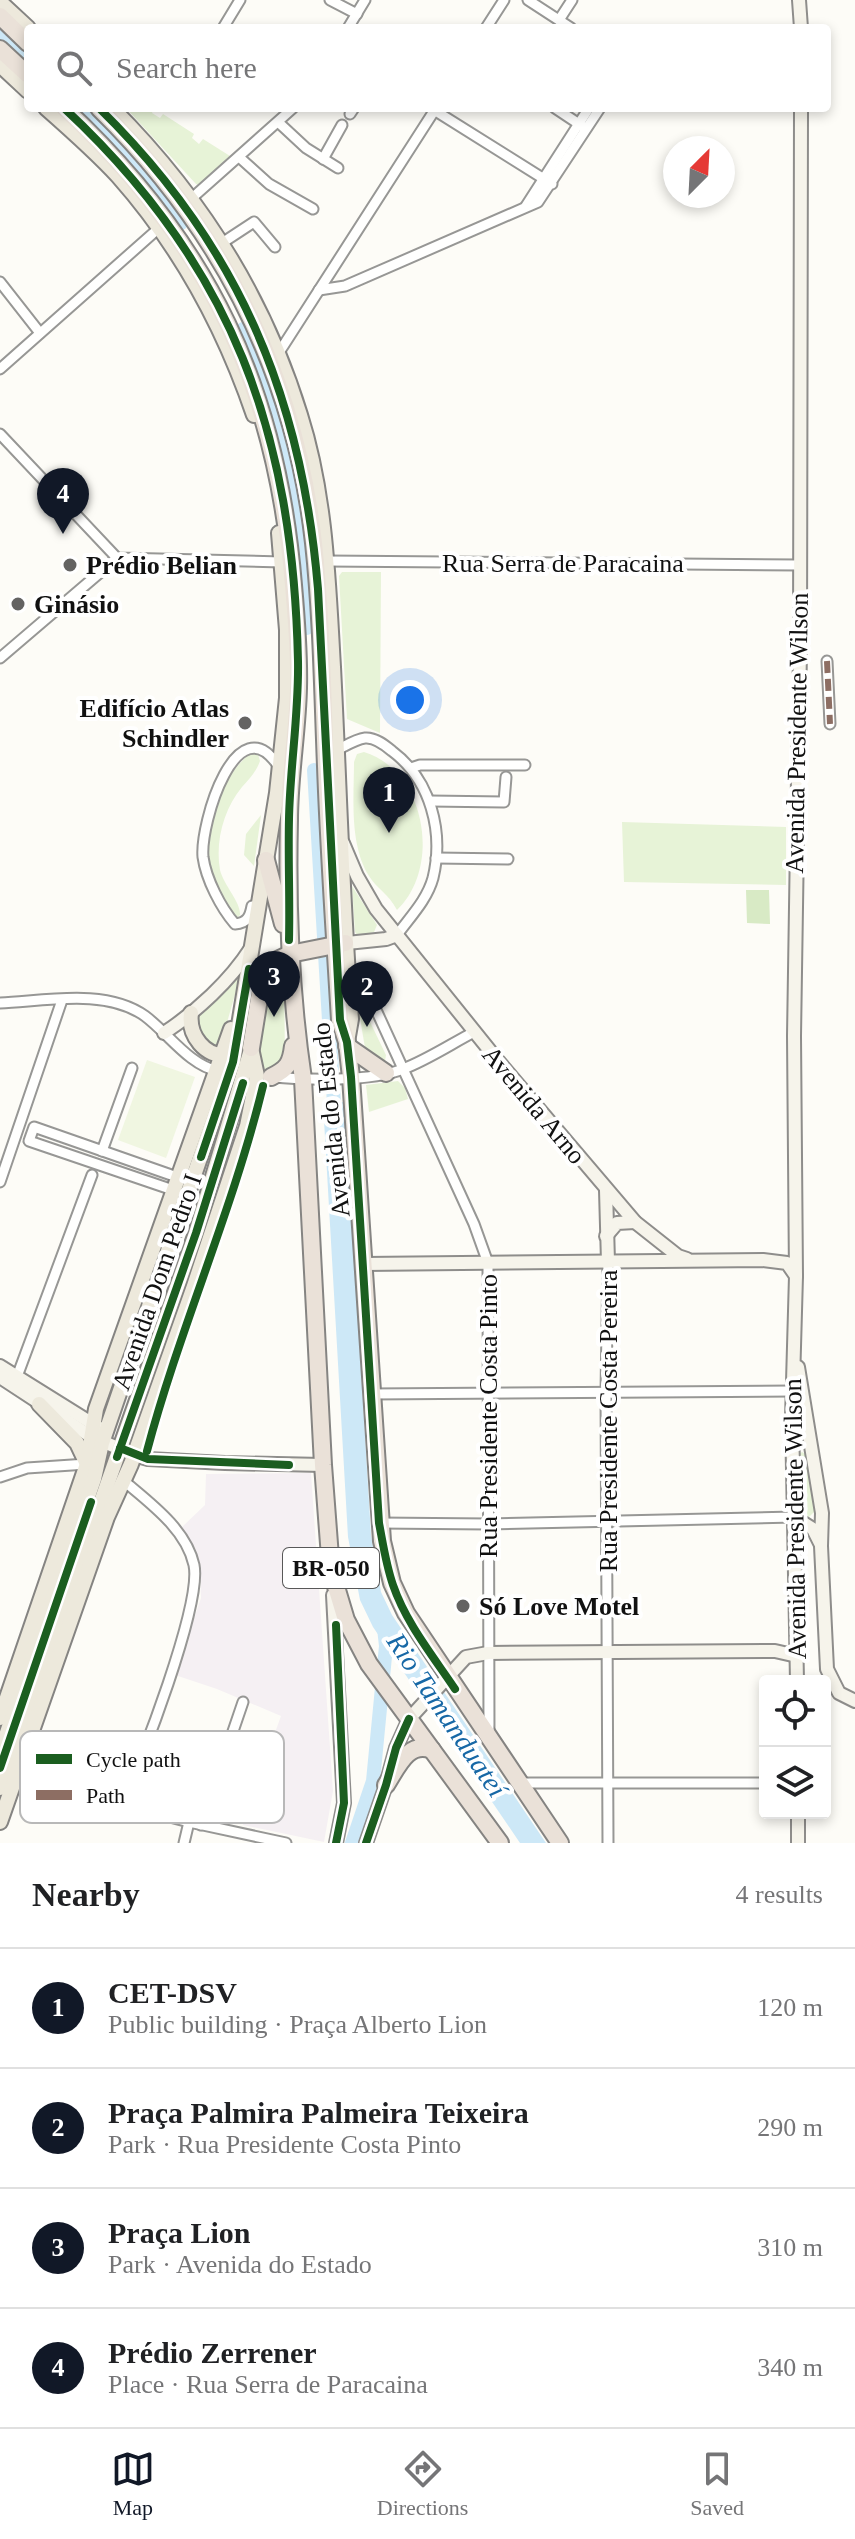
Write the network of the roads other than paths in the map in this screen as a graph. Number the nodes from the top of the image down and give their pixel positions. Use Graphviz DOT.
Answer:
graph roads {
  1 [pos="240,0"];
  2 [pos="330,0"];
  3 [pos="365,0"];
  4 [pos="504,0"];
  5 [pos="528,0"];
  6 [pos="572,0"];
  7 [pos="799,0"];
  8 [pos="810,0"];
  9 [pos="0,2"];
  10 [pos="357,14"];
  11 [pos="0,16"];
  12 [pos="559,20"];
  13 [pos="24,24"];
  14 [pos="225,24"];
  15 [pos="351,24"];
  16 [pos="489,24"];
  17 [pos="565,24"];
  18 [pos="801,24"];
  19 [pos="24,39"];
  20 [pos="0,49"];
  21 [pos="0,65"];
  22 [pos="24,71"];
  23 [pos="24,87"];
  24 [pos="50,112"];
  25 [pos="68,112"];
  26 [pos="103,112"];
  27 [pos="116,112"];
  28 [pos="289,112"];
  29 [pos="433,112"];
  30 [pos="440,112"];
  31 [pos="561,112"];
  32 [pos="588,112"];
  33 [pos="596,112"];
  34 [pos="801,112"];
  35 [pos="278,122"];
  36 [pos="342,125"];
  37 [pos="583,126"];
  38 [pos="239,157"];
  39 [pos="323,159"];
  40 [pos="338,168"];
  41 [pos="548,182"];
  42 [pos="192,198"];
  43 [pos="313,209"];
  44 [pos="159,228"];
  45 [pos="222,243"];
  46 [pos="275,247"];
  47 [pos="0,282"];
  48 [pos="319,290"];
  49 [pos="40,333"];
  50 [pos="278,354"];
  51 [pos="0,369"];
  52 [pos="0,434"];
  53 [pos="117,558"];
  54 [pos="327,561"];
  55 [pos="282,562"];
  56 [pos="799,565"];
  57 [pos="0,658"];
  58 [pos="827,661"];
  59 [pos="830,724"];
  60 [pos="337,750"];
  61 [pos="525,765"];
  62 [pos="279,768"];
  63 [pos="411,768"];
  64 [pos="506,777"];
  65 [pos="430,801"];
  66 [pos="342,838"];
  67 [pos="436,858"];
  68 [pos="508,859"];
  69 [pos="266,860"];
  70 [pos="262,882"];
  71 [pos="289,935"];
  72 [pos="397,935"];
  73 [pos="341,944"];
  74 [pos="253,945"];
  75 [pos="290,954"];
  76 [pos="361,977"];
  77 [pos="62,1000"];
  78 [pos="0,1003"];
  79 [pos="188,1016"];
  80 [pos="294,1020"];
  81 [pos="474,1032"];
  82 [pos="164,1033"];
  83 [pos="347,1044"];
  84 [pos="251,1048"];
  85 [pos="222,1054"];
  86 [pos="132,1068"];
  87 [pos="222,1071"];
  88 [pos="394,1072"];
  89 [pos="258,1075"];
  90 [pos="348,1077"];
  91 [pos="306,1079"];
  92 [pos="85,1145"];
  93 [pos="102,1151"];
  94 [pos="113,1155"];
  95 [pos="221,1155"];
  96 [pos="80,1159"];
  97 [pos="109,1168"];
  98 [pos="92,1175"];
  99 [pos="0,1182"];
  100 [pos="175,1184"];
  101 [pos="191,1189"];
  102 [pos="606,1190"];
  103 [pos="635,1222"];
  104 [pos="196,1233"];
  105 [pos="606,1236"];
  106 [pos="796,1236"];
  107 [pos="172,1242"];
  108 [pos="188,1256"];
  109 [pos="687,1259"];
  110 [pos="763,1260"];
  111 [pos="608,1262"];
  112 [pos="488,1263"];
  113 [pos="364,1264"];
  114 [pos="145,1270"];
  115 [pos="796,1276"];
  116 [pos="194,1286"];
  117 [pos="795,1358"];
  118 [pos="0,1366"];
  119 [pos="0,1377"];
  120 [pos="15,1382"];
  121 [pos="793,1391"];
  122 [pos="606,1392"];
  123 [pos="371,1394"];
  124 [pos="488,1394"];
  125 [pos="39,1404"];
  126 [pos="98,1434"];
  127 [pos="120,1448"];
  128 [pos="134,1455"];
  129 [pos="87,1464"];
  130 [pos="323,1465"];
  131 [pos="0,1477"];
  132 [pos="94,1479"];
  133 [pos="124,1481"];
  134 [pos="822,1513"];
  135 [pos="800,1520"];
  136 [pos="607,1522"];
  137 [pos="379,1523"];
  138 [pos="488,1524"];
  139 [pos="821,1546"];
  140 [pos="331,1570"];
  141 [pos="797,1650"];
  142 [pos="608,1652"];
  143 [pos="488,1653"];
  144 [pos="797,1675"];
  145 [pos="446,1679"];
  146 [pos="855,1701"];
  147 [pos="243,1702"];
  148 [pos="414,1712"];
  149 [pos="32,1713"];
  150 [pos="0,1718"];
  151 [pos="24,1731"];
  152 [pos="28,1731"];
  153 [pos="151,1731"];
  154 [pos="233,1731"];
  155 [pos="489,1738"];
  156 [pos="20,1741"];
  157 [pos="432,1750"];
  158 [pos="0,1753"];
  159 [pos="20,1761"];
  160 [pos="16,1777"];
  161 [pos="20,1778"];
  162 [pos="519,1783"];
  163 [pos="610,1783"];
  164 [pos="759,1783"];
  165 [pos="386,1785"];
  166 [pos="0,1788"];
  167 [pos="798,1819"];
  168 [pos="0,1822"];
  169 [pos="189,1823"];
  170 [pos="193,1823"];
  171 [pos="201,1825"];
  172 [pos="495,1840"];
  173 [pos="184,1843"];
  174 [pos="286,1843"];
  175 [pos="336,1843"];
  176 [pos="366,1843"];
  177 [pos="560,1843"];
  178 [pos="608,1843"];
  179 [pos="798,1843"];
  1 -- 14 [label="street"];
  2 -- 10 [label="street"];
  3 -- 10 [label="street"];
  4 -- 16 [label="street"];
  5 -- 12 [label="street"];
  6 -- 12 [label="street"];
  7 -- 18 [label="main road"];
  8 -- 18 [label="main road"];
  9 -- 13 [label="main road"];
  10 -- 15 [label="street"];
  11 -- 19 [label="highway"];
  12 -- 17 [label="street"];
  20 -- 22 [label="highway"];
  21 -- 23 [label="main road"];
  24 -- 44 [label="main road"];
  25 -- 71 [label="highway, Avenida do Estado / BR-050"];
  26 -- 73 [label="highway, Avenida do Estado / BR-050"];
  27 -- 42 [label="main road, Avenida do Estado"];
  28 -- 35 [label="street"];
  29 -- 48 [label="street"];
  30 -- 41 [label="street"];
  31 -- 37 [label="street"];
  32 -- 37 [label="street"];
  33 -- 37 [label="street"];
  34 -- 56 [label="main road, Avenida Presidente Wilson"];
  35 -- 38 [label="street"];
  35 -- 39 [label="street"];
  36 -- 39 [label="street"];
  37 -- 41 [label="street"];
  38 -- 42 [label="street"];
  38 -- 43 [label="street"];
  39 -- 40 [label="street"];
  41 -- 48 [label="street"];
  42 -- 45 [label="main road, Avenida do Estado"];
  44 -- 49 [label="street"];
  44 -- 55 [label="main road"];
  45 -- 46 [label="street"];
  45 -- 50 [label="main road, Avenida do Estado"];
  47 -- 49 [label="street"];
  48 -- 50 [label="street"];
  49 -- 51 [label="street"];
  50 -- 54 [label="main road, Avenida do Estado"];
  52 -- 53 [label="street"];
  53 -- 55 [label="street"];
  53 -- 57 [label="street"];
  54 -- 56 [label="street, Rua Serra de Paracaina"];
  54 -- 60 [label="main road, Avenida do Estado"];
  55 -- 62 [label="main road"];
  56 -- 106 [label="main road, Avenida Presidente Wilson"];
  58 -- 59 [label="street"];
  60 -- 63 [label="street"];
  60 -- 66 [label="main road, Avenida do Estado"];
  61 -- 63 [label="street"];
  62 -- 69 [label="main road"];
  62 -- 70 [label="street"];
  63 -- 65 [label="street"];
  64 -- 65 [label="street"];
  65 -- 67 [label="street"];
  66 -- 72 [label="main road, Avenida Arno"];
  66 -- 73 [label="main road, Avenida do Estado"];
  67 -- 68 [label="street"];
  67 -- 72 [label="street"];
  69 -- 70 [label="main road, Avenida Dom Pedro I"];
  69 -- 71 [label="highway"];
  70 -- 74 [label="main road, Avenida Dom Pedro I"];
  71 -- 75 [label="highway, Avenida do Estado / BR-050"];
  72 -- 73 [label="main road"];
  72 -- 81 [label="main road, Avenida Arno"];
  73 -- 75 [label="highway"];
  73 -- 83 [label="highway, Avenida do Estado / BR-050"];
  74 -- 79 [label="main road"];
  74 -- 85 [label="main road, Avenida Dom Pedro I"];
  75 -- 80 [label="highway, Avenida do Estado / BR-050"];
  75 -- 84 [label="highway"];
  76 -- 88 [label="street, Rua Presidente Costa Pinto"];
  77 -- 78 [label="street"];
  77 -- 82 [label="street"];
  77 -- 99 [label="street"];
  79 -- 82 [label="main road"];
  79 -- 85 [label="main road"];
  80 -- 89 [label="highway"];
  80 -- 91 [label="highway, Avenida do Estado / BR-050"];
  81 -- 88 [label="street"];
  81 -- 102 [label="main road, Avenida Arno"];
  82 -- 87 [label="street"];
  83 -- 88 [label="highway"];
  83 -- 90 [label="highway, Avenida do Estado / BR-050"];
  84 -- 85 [label="main road"];
  84 -- 89 [label="main road, Avenida Dom Pedro I"];
  85 -- 87 [label="main road, Avenida Dom Pedro I"];
  86 -- 93 [label="street"];
  87 -- 89 [label="street"];
  87 -- 100 [label="main road, Avenida Dom Pedro I"];
  87 -- 101 [label="main road, Avenida Dom Pedro I"];
  88 -- 90 [label="street"];
  88 -- 112 [label="street, Rua Presidente Costa Pinto"];
  89 -- 91 [label="street"];
  89 -- 95 [label="main road, Avenida Dom Pedro I"];
  89 -- 116 [label="main road, Avenida Dom Pedro I"];
  90 -- 91 [label="street"];
  90 -- 113 [label="highway, Avenida do Estado / BR-050"];
  91 -- 130 [label="highway, Avenida do Estado / BR-050"];
  92 -- 93 [label="street"];
  92 -- 96 [label="street"];
  92 -- 96 [label="street"];
  93 -- 94 [label="street"];
  94 -- 97 [label="street"];
  94 -- 100 [label="street"];
  95 -- 101 [label="main road"];
  95 -- 104 [label="main road, Avenida Dom Pedro I"];
  96 -- 97 [label="street"];
  97 -- 100 [label="street"];
  98 -- 120 [label="street"];
  100 -- 101 [label="main road"];
  100 -- 114 [label="main road, Avenida Dom Pedro I"];
  101 -- 104 [label="main road"];
  101 -- 107 [label="main road, Avenida Dom Pedro I"];
  102 -- 103 [label="main road, Avenida Arno"];
  102 -- 105 [label="main road, Rua Presidente Costa Pereira"];
  103 -- 105 [label="main road"];
  103 -- 109 [label="main road, Avenida Arno"];
  104 -- 108 [label="main road, Avenida Dom Pedro I"];
  105 -- 111 [label="main road, Rua Presidente Costa Pereira"];
  106 -- 110 [label="main road"];
  106 -- 115 [label="main road, Avenida Presidente Wilson"];
  107 -- 114 [label="main road"];
  107 -- 126 [label="main road, Avenida Dom Pedro I"];
  108 -- 116 [label="main road"];
  108 -- 127 [label="main road, Avenida Dom Pedro I"];
  109 -- 110 [label="main road"];
  109 -- 111 [label="main road"];
  110 -- 115 [label="main road"];
  111 -- 112 [label="main road"];
  111 -- 122 [label="street, Rua Presidente Costa Pereira"];
  112 -- 113 [label="main road"];
  112 -- 124 [label="street, Rua Presidente Costa Pinto"];
  113 -- 123 [label="highway, Avenida do Estado / BR-050"];
  114 -- 126 [label="main road, Avenida Dom Pedro I"];
  115 -- 117 [label="main road, Avenida Presidente Wilson"];
  116 -- 128 [label="main road, Avenida Dom Pedro I"];
  117 -- 121 [label="main road, Avenida Presidente Wilson"];
  117 -- 134 [label="main road, Avenida Presidente Wilson"];
  118 -- 120 [label="main road"];
  119 -- 120 [label="main road"];
  120 -- 125 [label="main road"];
  120 -- 126 [label="main road"];
  121 -- 122 [label="street"];
  121 -- 135 [label="main road, Avenida Presidente Wilson"];
  122 -- 124 [label="street"];
  122 -- 136 [label="street, Rua Presidente Costa Pereira"];
  123 -- 124 [label="street"];
  123 -- 137 [label="highway, Avenida do Estado / BR-050"];
  124 -- 138 [label="street, Rua Presidente Costa Pinto"];
  125 -- 126 [label="main road"];
  125 -- 129 [label="main road"];
  126 -- 127 [label="main road"];
  126 -- 129 [label="main road, Avenida Dom Pedro I"];
  126 -- 132 [label="main road, Avenida Dom Pedro I"];
  127 -- 128 [label="main road"];
  127 -- 149 [label="main road, Avenida Dom Pedro I"];
  128 -- 130 [label="main road"];
  128 -- 133 [label="main road, Avenida Dom Pedro I"];
  129 -- 131 [label="street"];
  129 -- 132 [label="main road"];
  129 -- 150 [label="main road, Avenida Dom Pedro I"];
  130 -- 140 [label="highway, Avenida do Estado / BR-050"];
  132 -- 158 [label="main road, Avenida Dom Pedro I"];
  133 -- 149 [label="main road, Avenida Dom Pedro I"];
  133 -- 153 [label="street"];
  134 -- 135 [label="main road"];
  134 -- 139 [label="main road, Avenida Presidente Wilson"];
  135 -- 136 [label="street"];
  135 -- 139 [label="main road"];
  135 -- 141 [label="main road, Avenida Presidente Wilson"];
  136 -- 138 [label="street"];
  136 -- 142 [label="street, Rua Presidente Costa Pereira"];
  137 -- 138 [label="street"];
  137 -- 145 [label="highway, Avenida do Estado / BR-050"];
  138 -- 143 [label="street, Rua Presidente Costa Pinto"];
  139 -- 146 [label="main road, Avenida Presidente Wilson"];
  140 -- 148 [label="highway, Avenida do Estado / BR-050"];
  140 -- 175 [label="main road"];
  141 -- 142 [label="main road"];
  141 -- 144 [label="main road, Avenida Presidente Wilson"];
  142 -- 143 [label="main road"];
  142 -- 163 [label="street, Rua Presidente Costa Pereira"];
  143 -- 145 [label="main road"];
  143 -- 155 [label="street, Rua Presidente Costa Pinto"];
  145 -- 148 [label="main road"];
  145 -- 155 [label="highway, Avenida do Estado / BR-050"];
  147 -- 154 [label="street"];
  148 -- 157 [label="highway"];
  148 -- 165 [label="main road"];
  149 -- 151 [label="main road, Avenida Dom Pedro I"];
  149 -- 152 [label="main road, Avenida Dom Pedro I"];
  155 -- 162 [label="highway, Avenida do Estado / BR-050"];
  156 -- 166 [label="main road, Avenida Dom Pedro I"];
  157 -- 165 [label="highway"];
  157 -- 172 [label="highway"];
  159 -- 160 [label="main road, Avenida Dom Pedro I"];
  160 -- 161 [label="street"];
  160 -- 168 [label="main road, Avenida Dom Pedro I"];
  162 -- 163 [label="street"];
  162 -- 177 [label="highway, Avenida do Estado / BR-050"];
  163 -- 164 [label="street"];
  163 -- 178 [label="street, Rua Presidente Costa Pereira"];
  165 -- 176 [label="main road"];
  167 -- 179 [label="main road"];
  169 -- 173 [label="street"];
  170 -- 171 [label="street"];
  171 -- 174 [label="street"];
}
